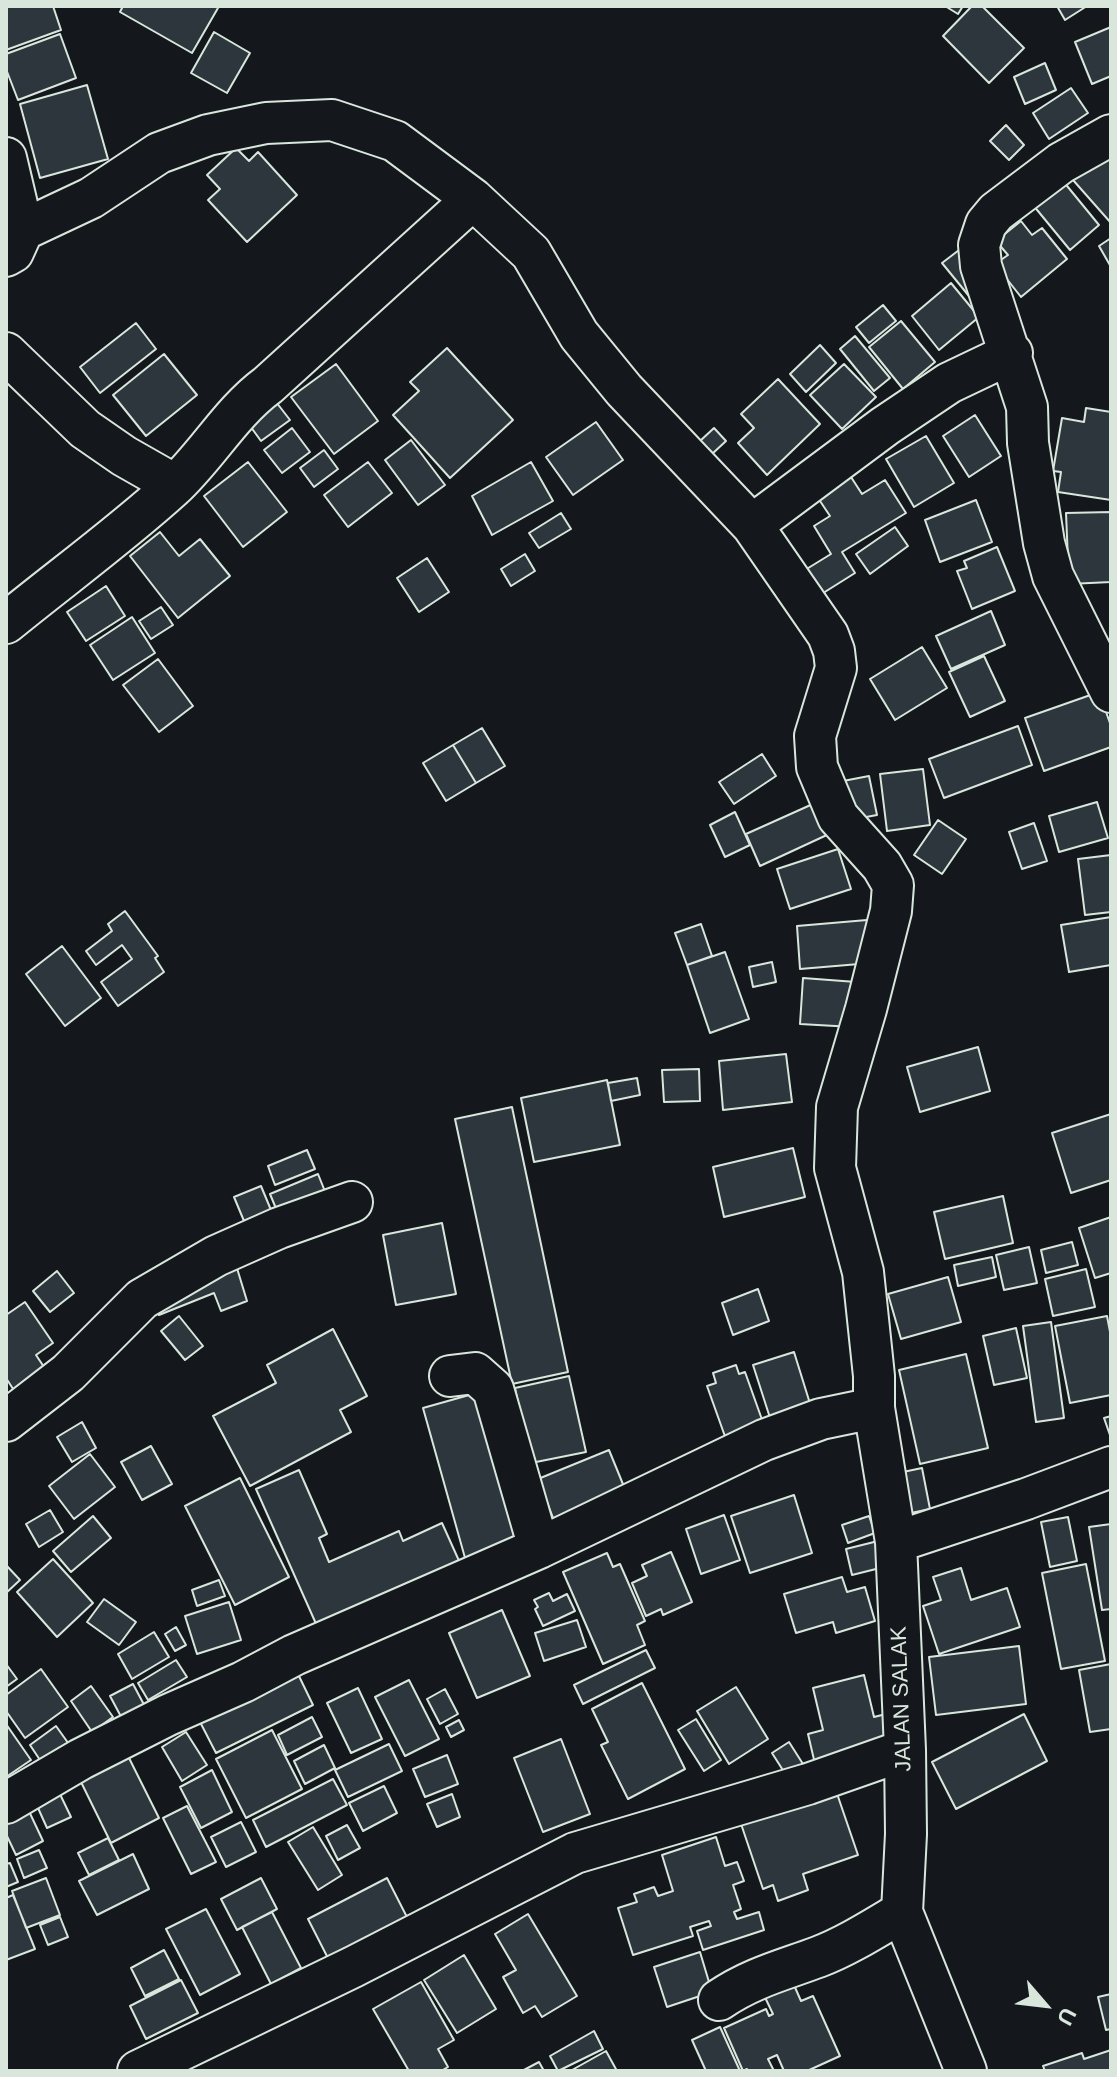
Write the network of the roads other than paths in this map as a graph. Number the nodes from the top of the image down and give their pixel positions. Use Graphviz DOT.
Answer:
graph roads {
  1 [pos="1111,135"];
  2 [pos="6,158"];
  3 [pos="473,199"];
  4 [pos="15,243"];
  5 [pos="6,353"];
  6 [pos="1012,353"];
  7 [pos="175,485"];
  8 [pos="752,525"];
  9 [pos="6,623"];
  10 [pos="1111,692"];
  11 [pos="352,1202"];
  12 [pos="450,1376"];
  13 [pos="874,1408"];
  14 [pos="6,1421"];
  15 [pos="1111,1467"];
  16 [pos="896,1542"];
  17 [pos="539,1548"];
  18 [pos="905,1750"];
  19 [pos="6,1803"];
  20 [pos="902,1912"];
  21 [pos="719,2000"];
  22 [pos="138,2071"];
  23 [pos="966,2071"];
  1 -- 6 [label="street"];
  2 -- 4 [label="street"];
  3 -- 4 [label="street"];
  3 -- 7 [label="street"];
  3 -- 8 [label="street"];
  5 -- 7 [label="street"];
  6 -- 8 [label="street"];
  6 -- 10 [label="street"];
  7 -- 9 [label="street"];
  8 -- 13 [label="street, JALAN SALAK"];
  11 -- 14 [label="street"];
  12 -- 17 [label="street"];
  13 -- 16 [label="street, JALAN SALAK"];
  13 -- 17 [label="street"];
  15 -- 16 [label="street"];
  16 -- 18 [label="street, JALAN SALAK"];
  17 -- 19 [label="street"];
  18 -- 20 [label="street, JALAN SALAK"];
  18 -- 22 [label="street"];
  20 -- 21 [label="street"];
  20 -- 23 [label="street, JALAN SALAK"];
}
